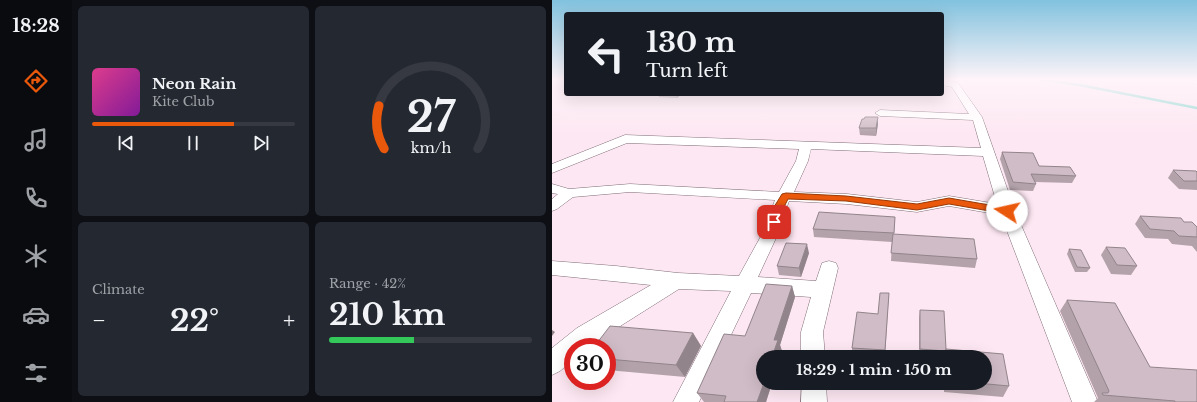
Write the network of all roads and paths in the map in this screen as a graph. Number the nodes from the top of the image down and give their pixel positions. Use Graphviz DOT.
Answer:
graph roads {
  1 [pos="964,98"];
  2 [pos="880,112"];
  3 [pos="977,117"];
  4 [pos="806,145"];
  5 [pos="988,152"];
  6 [pos="552,169"];
  7 [pos="552,188"];
  8 [pos="569,193"];
  9 [pos="786,196"];
  10 [pos="552,206"];
  11 [pos="1007,211"];
  12 [pos="552,268"];
  13 [pos="829,268"];
  14 [pos="678,281"];
  15 [pos="745,284"];
  16 [pos="823,290"];
  17 [pos="813,350"];
  18 [pos="552,363"];
  19 [pos="814,390"];
  20 [pos="686,402"];
  21 [pos="814,402"];
  22 [pos="1085,402"];
  1 -- 3 [label="street"];
  2 -- 3 [label="street"];
  3 -- 5 [label="street"];
  4 -- 5 [label="street"];
  4 -- 6 [label="street"];
  4 -- 9 [label="street"];
  5 -- 11 [label="street"];
  7 -- 8 [label="street"];
  8 -- 9 [label="street"];
  8 -- 10 [label="street"];
  9 -- 11 [label="street"];
  9 -- 15 [label="street"];
  11 -- 22 [label="street"];
  12 -- 14 [label="street"];
  13 -- 16 [label="street"];
  14 -- 15 [label="street"];
  14 -- 18 [label="street"];
  15 -- 16 [label="street"];
  15 -- 20 [label="street"];
  16 -- 17 [label="street"];
  19 -- 21 [label="street"];
}
